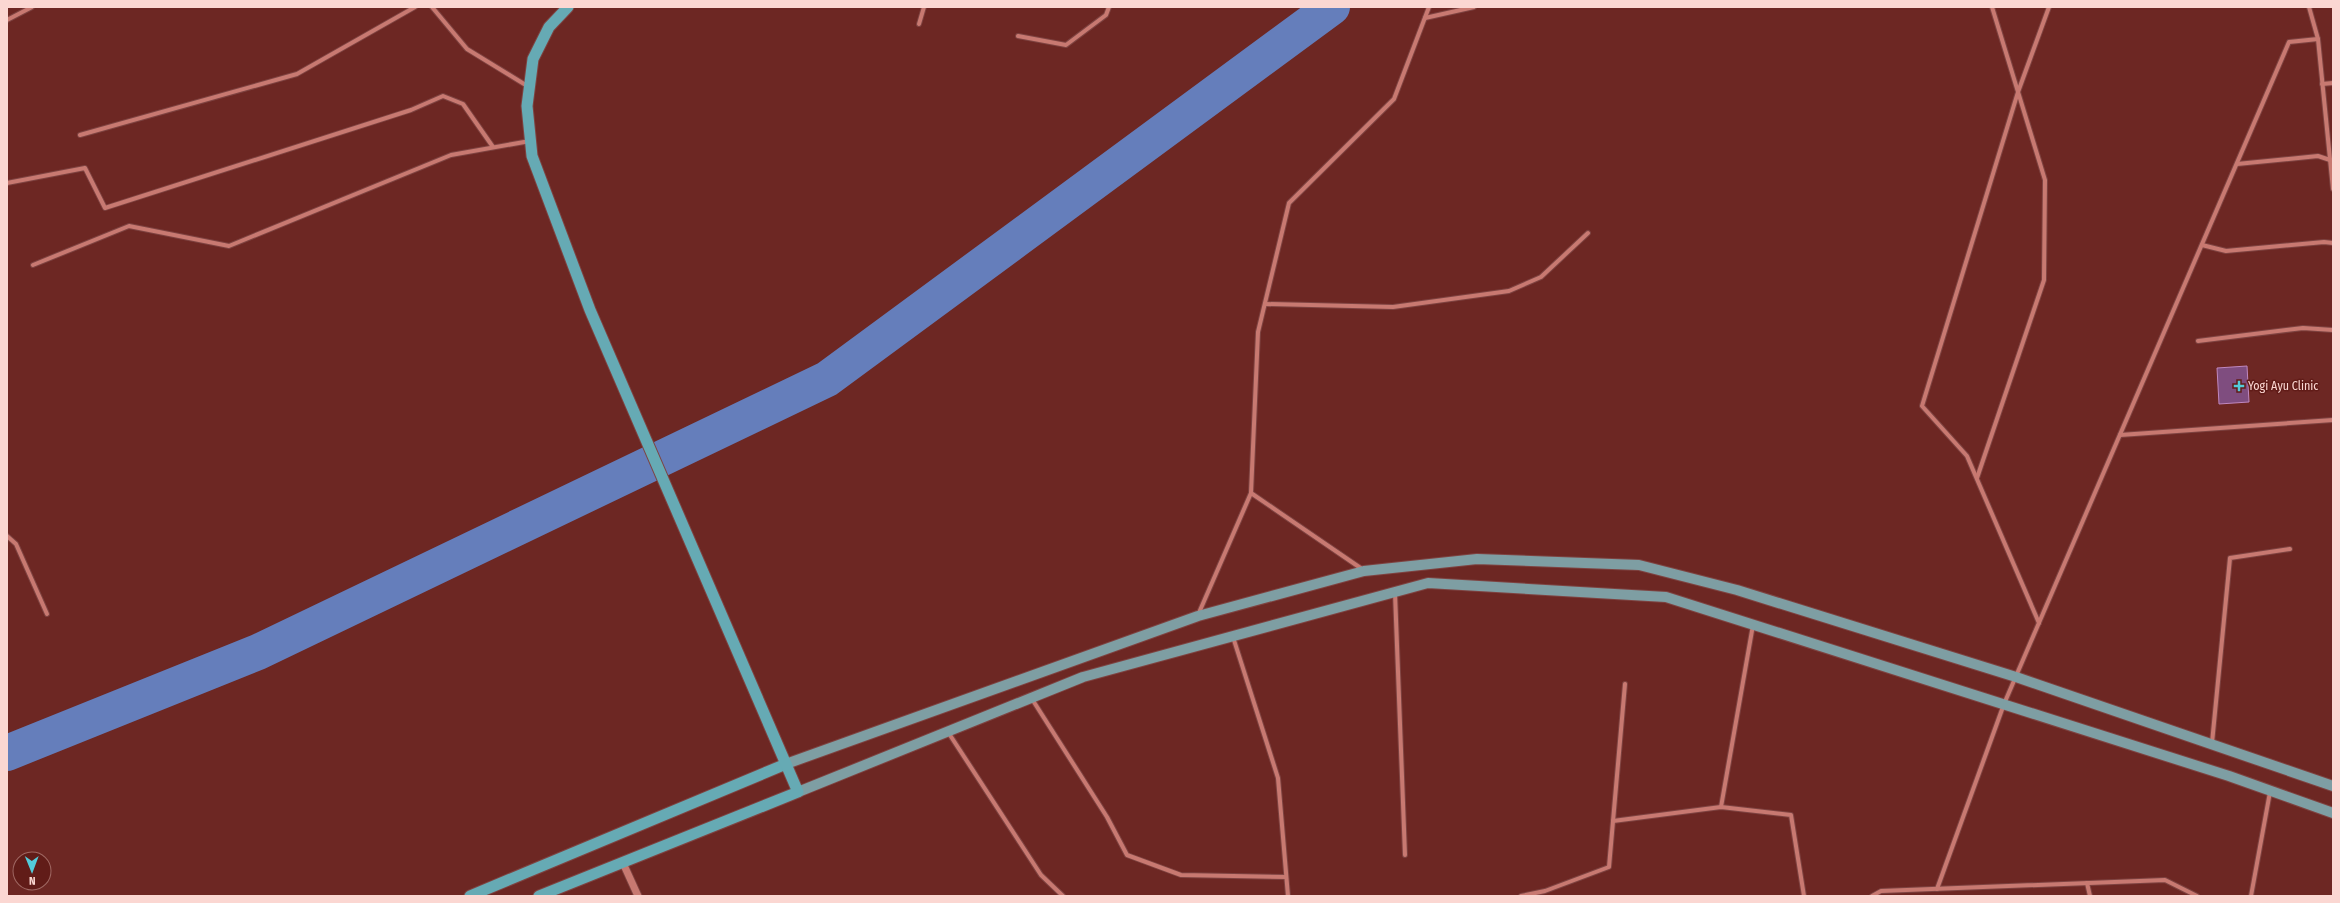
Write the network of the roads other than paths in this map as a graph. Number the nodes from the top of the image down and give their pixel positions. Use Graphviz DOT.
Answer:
graph roads {
  1 [pos="32,7"];
  2 [pos="415,7"];
  3 [pos="432,7"];
  4 [pos="568,7"];
  5 [pos="924,7"];
  6 [pos="1109,7"];
  7 [pos="1429,7"];
  8 [pos="1474,7"];
  9 [pos="1992,7"];
  10 [pos="2049,7"];
  11 [pos="2309,7"];
  12 [pos="1425,18"];
  13 [pos="7,20"];
  14 [pos="919,24"];
  15 [pos="1018,36"];
  16 [pos="2318,39"];
  17 [pos="2333,83"];
  18 [pos="2322,84"];
  19 [pos="529,87"];
  20 [pos="2018,92"];
  21 [pos="80,135"];
  22 [pos="531,141"];
  23 [pos="493,147"];
  24 [pos="2332,160"];
  25 [pos="2237,164"];
  26 [pos="7,183"];
  27 [pos="2333,189"];
  28 [pos="1588,233"];
  29 [pos="2333,243"];
  30 [pos="2202,245"];
  31 [pos="33,264"];
  32 [pos="1265,304"];
  33 [pos="2333,330"];
  34 [pos="2198,341"];
  35 [pos="2333,420"];
  36 [pos="2120,435"];
  37 [pos="1977,478"];
  38 [pos="1251,493"];
  39 [pos="7,536"];
  40 [pos="2290,549"];
  41 [pos="1364,571"];
  42 [pos="1395,592"];
  43 [pos="47,614"];
  44 [pos="1198,616"];
  45 [pos="2039,623"];
  46 [pos="1754,625"];
  47 [pos="1233,637"];
  48 [pos="2016,677"];
  49 [pos="1625,684"];
  50 [pos="1031,698"];
  51 [pos="2004,704"];
  52 [pos="948,732"];
  53 [pos="2212,743"];
  54 [pos="786,764"];
  55 [pos="2333,786"];
  56 [pos="2270,791"];
  57 [pos="798,792"];
  58 [pos="1722,807"];
  59 [pos="2333,813"];
  60 [pos="1613,821"];
  61 [pos="1405,855"];
  62 [pos="623,863"];
  63 [pos="1286,877"];
  64 [pos="2087,883"];
  65 [pos="1937,889"];
  66 [pos="470,896"];
  67 [pos="539,896"];
  68 [pos="638,896"];
  69 [pos="1063,896"];
  70 [pos="1288,896"];
  71 [pos="1521,896"];
  72 [pos="1804,896"];
  73 [pos="1872,896"];
  74 [pos="2090,896"];
  75 [pos="2197,896"];
  76 [pos="2251,896"];
  1 -- 13 [label="street"];
  2 -- 21 [label="street"];
  3 -- 19 [label="street"];
  4 -- 19 [label="highway"];
  5 -- 14 [label="street"];
  6 -- 15 [label="street"];
  7 -- 12 [label="street"];
  8 -- 12 [label="street"];
  9 -- 20 [label="street"];
  10 -- 20 [label="street"];
  11 -- 16 [label="street"];
  12 -- 32 [label="street"];
  16 -- 18 [label="street"];
  16 -- 25 [label="street"];
  17 -- 18 [label="street"];
  18 -- 24 [label="street"];
  19 -- 22 [label="highway"];
  20 -- 37 [label="street"];
  20 -- 37 [label="street"];
  22 -- 23 [label="street"];
  22 -- 54 [label="highway"];
  23 -- 26 [label="street"];
  23 -- 31 [label="street"];
  24 -- 25 [label="street"];
  24 -- 27 [label="street"];
  25 -- 30 [label="street"];
  28 -- 32 [label="street"];
  29 -- 30 [label="street"];
  30 -- 36 [label="street"];
  32 -- 38 [label="street"];
  33 -- 34 [label="street"];
  35 -- 36 [label="street"];
  36 -- 45 [label="street"];
  37 -- 45 [label="street"];
  38 -- 41 [label="street"];
  38 -- 44 [label="street"];
  39 -- 43 [label="street"];
  40 -- 53 [label="street"];
  41 -- 44 [label="main road"];
  41 -- 48 [label="main road"];
  42 -- 46 [label="main road"];
  42 -- 47 [label="main road"];
  42 -- 61 [label="street"];
  44 -- 54 [label="main road"];
  45 -- 48 [label="street"];
  46 -- 51 [label="main road"];
  46 -- 58 [label="street"];
  47 -- 50 [label="main road"];
  47 -- 63 [label="street"];
  48 -- 51 [label="street"];
  48 -- 53 [label="main road"];
  49 -- 60 [label="street"];
  50 -- 52 [label="main road"];
  50 -- 63 [label="street"];
  51 -- 56 [label="main road"];
  51 -- 65 [label="street"];
  52 -- 57 [label="main road"];
  52 -- 69 [label="street"];
  53 -- 55 [label="main road"];
  54 -- 57 [label="highway"];
  54 -- 66 [label="highway"];
  56 -- 59 [label="main road"];
  56 -- 76 [label="street"];
  57 -- 62 [label="highway"];
  58 -- 60 [label="street"];
  58 -- 72 [label="street"];
  60 -- 71 [label="street"];
  62 -- 67 [label="highway"];
  62 -- 68 [label="street"];
  63 -- 70 [label="street"];
  64 -- 65 [label="street"];
  64 -- 74 [label="street"];
  64 -- 75 [label="street"];
  65 -- 73 [label="street"];
}
